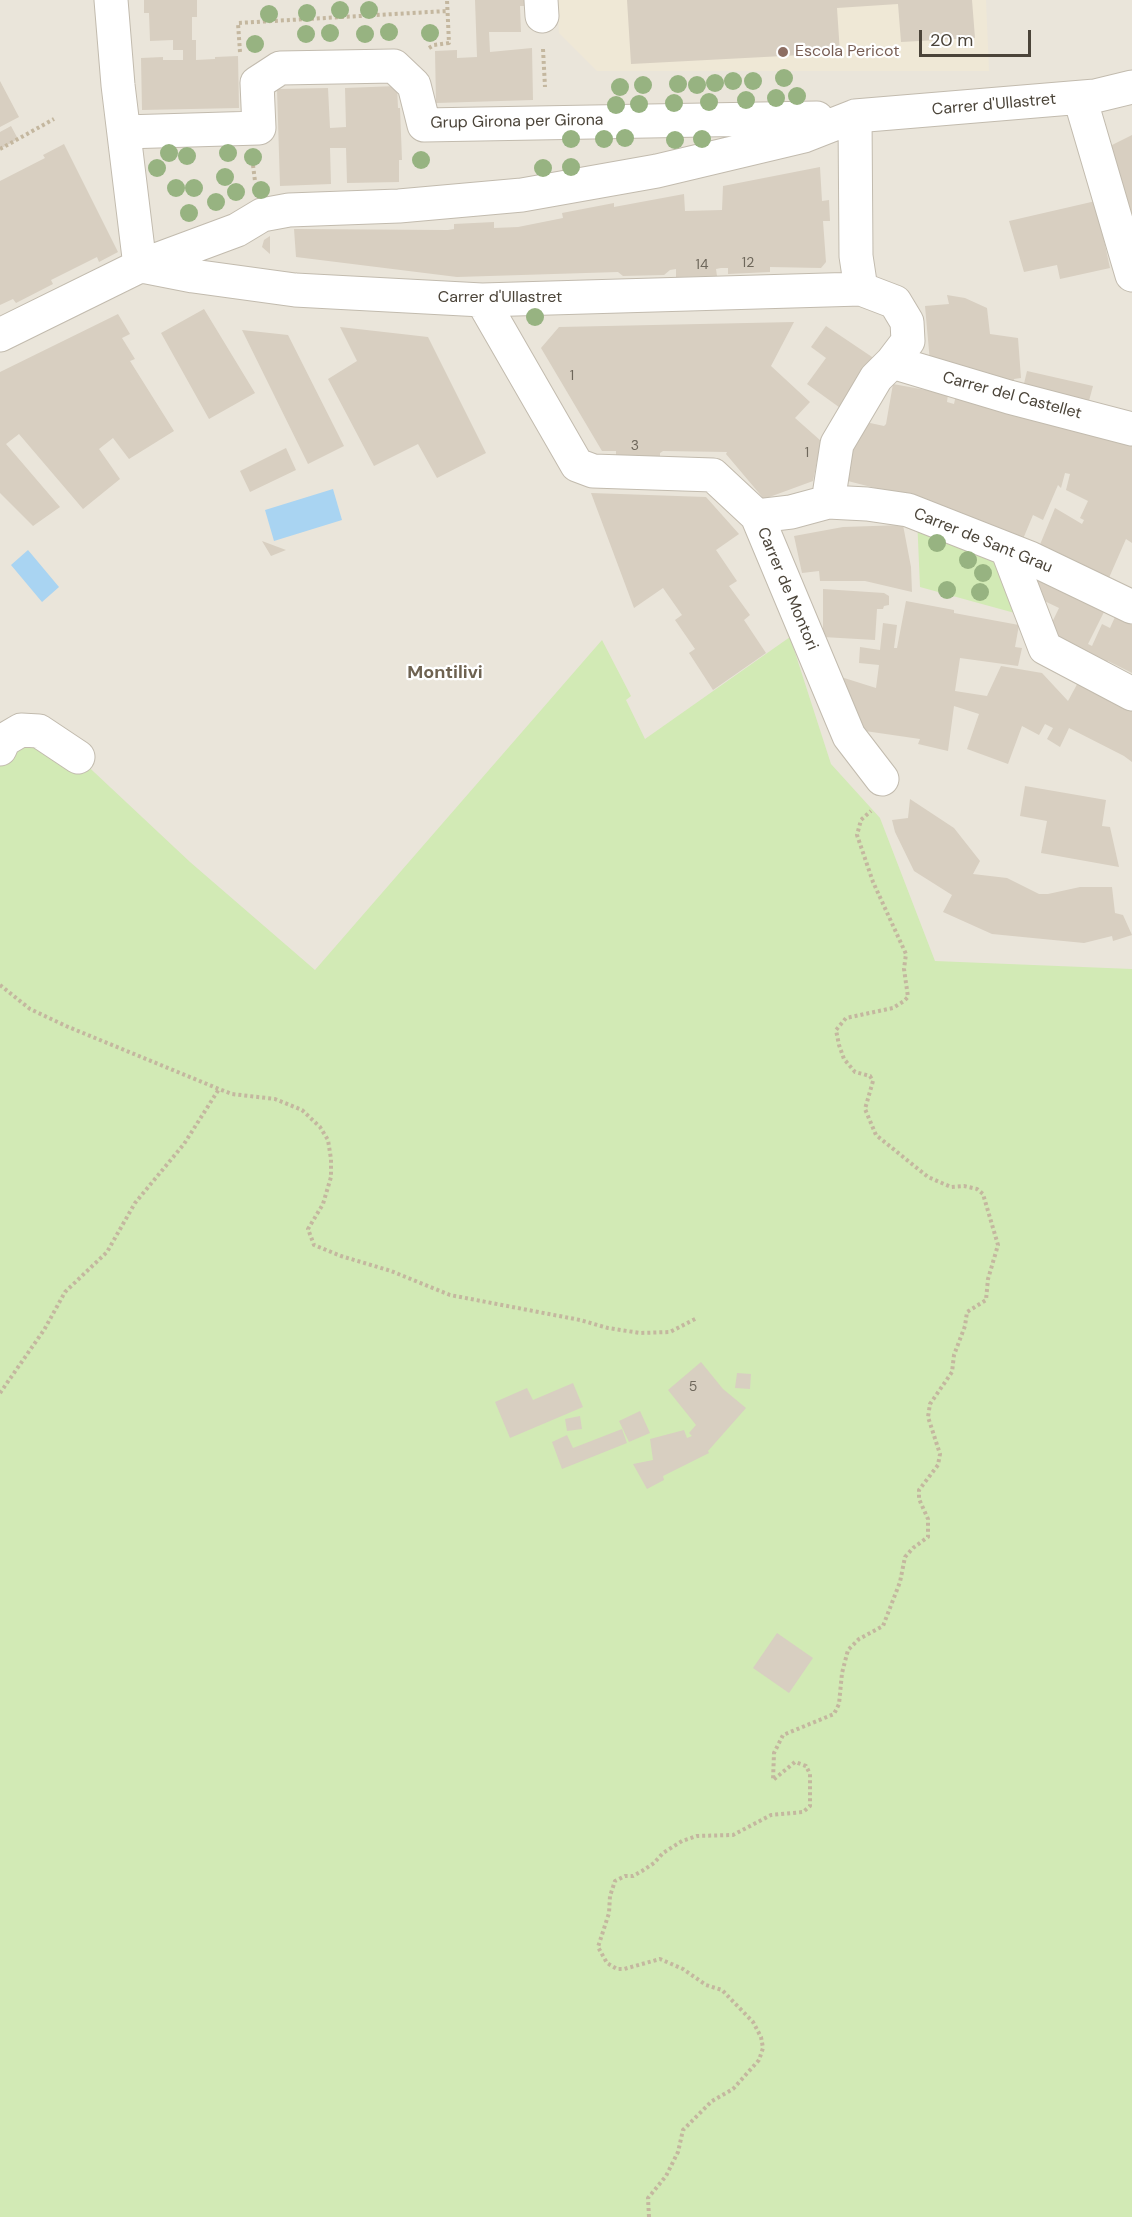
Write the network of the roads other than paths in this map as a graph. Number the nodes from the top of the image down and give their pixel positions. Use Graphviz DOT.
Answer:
graph roads {
  1 [pos="111,0"];
  2 [pos="1132,87"];
  3 [pos="1080,98"];
  4 [pos="855,116"];
  5 [pos="649,120"];
  6 [pos="124,132"];
  7 [pos="657,171"];
  8 [pos="140,266"];
  9 [pos="1132,275"];
  10 [pos="861,289"];
  11 [pos="482,300"];
  12 [pos="0,335"];
  13 [pos="892,362"];
  14 [pos="1132,429"];
  15 [pos="828,502"];
  16 [pos="757,516"];
  17 [pos="1007,549"];
  18 [pos="1132,607"];
  19 [pos="1132,694"];
  20 [pos="0,749"];
  21 [pos="78,757"];
  22 [pos="879,775"];
  1 -- 6 [label="street"];
  2 -- 3 [label="street, Carrer d'Ullastret"];
  3 -- 4 [label="street, Carrer d'Ullastret"];
  3 -- 9 [label="street"];
  4 -- 5 [label="street, Grup Girona per Girona"];
  4 -- 7 [label="street, Carrer d'Ullastret"];
  4 -- 10 [label="street"];
  5 -- 6 [label="street, Grup Girona per Girona"];
  5 -- 7 [label="street"];
  6 -- 8 [label="street"];
  7 -- 8 [label="street, Carrer d'Ullastret"];
  8 -- 11 [label="street, Carrer d'Ullastret"];
  8 -- 12 [label="street, Carrer d'Ullastret"];
  10 -- 11 [label="street, Carrer d'Ullastret"];
  10 -- 13 [label="street, Carrer d'Ullastret"];
  11 -- 16 [label="street, Carrer de Montori"];
  13 -- 14 [label="street, Carrer del Castellet"];
  13 -- 15 [label="street"];
  15 -- 16 [label="street, Carrer de Sant Grau"];
  15 -- 17 [label="street, Carrer de Sant Grau"];
  16 -- 22 [label="street, Carrer de Montori"];
  17 -- 18 [label="street, Carrer de Sant Grau"];
  17 -- 19 [label="street"];
  20 -- 21 [label="street"];
}
